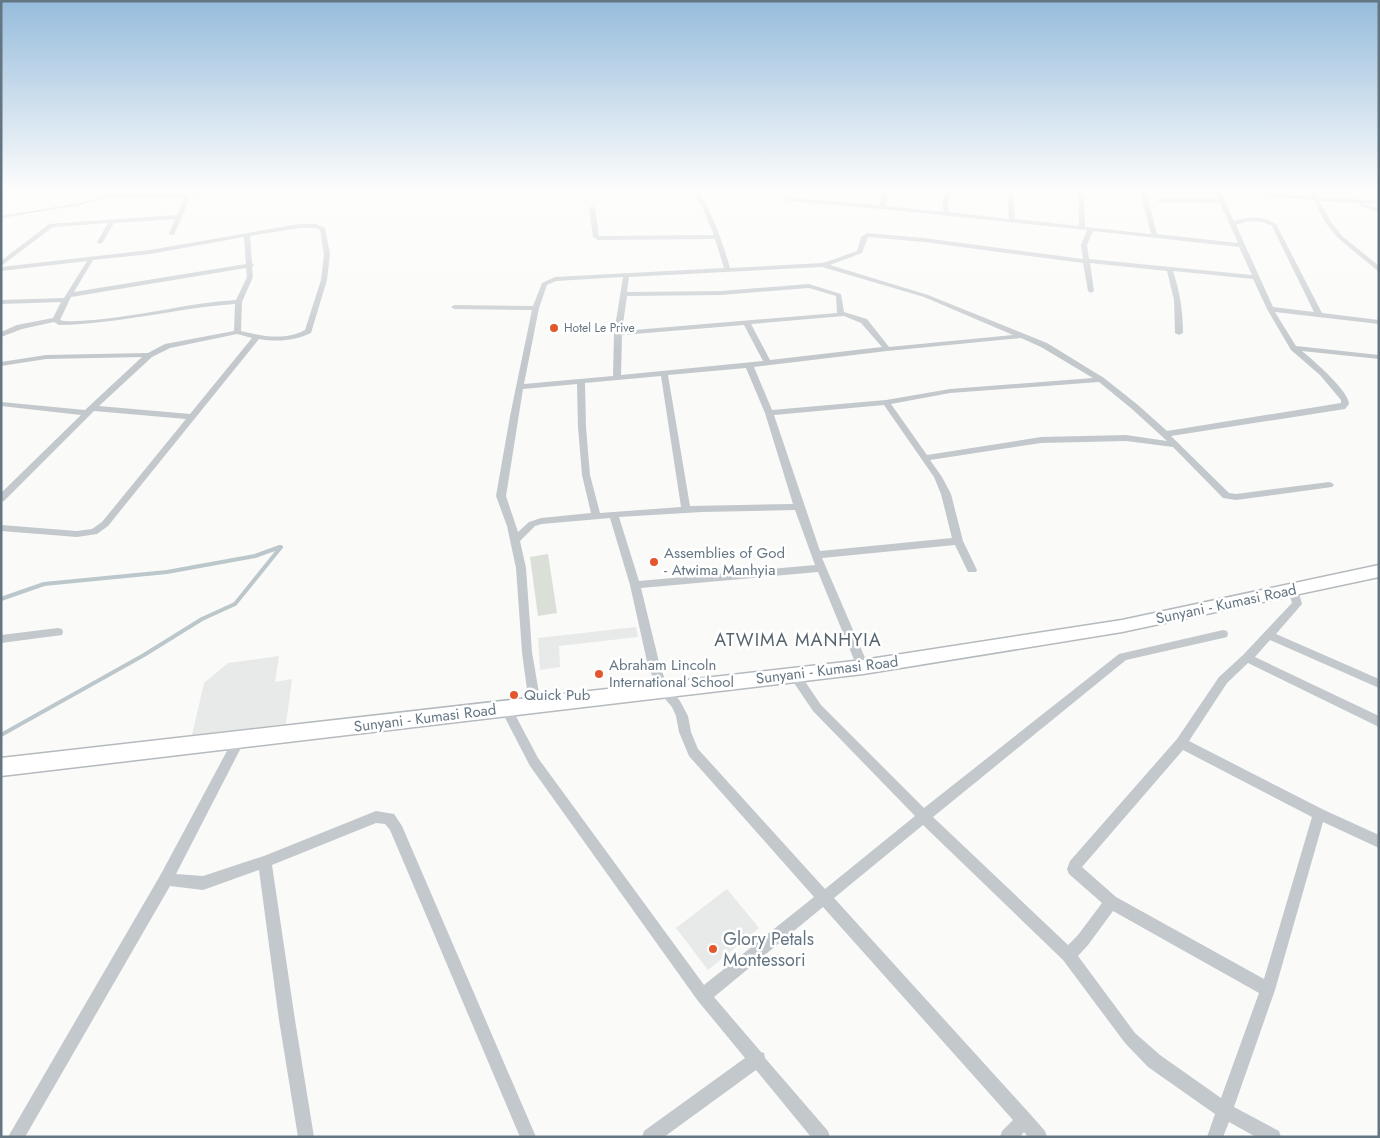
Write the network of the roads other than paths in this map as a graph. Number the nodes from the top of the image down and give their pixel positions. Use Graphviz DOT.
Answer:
graph roads {
  1 [pos="26,244"];
  2 [pos="196,244"];
  3 [pos="249,244"];
  4 [pos="325,244"];
  5 [pos="720,244"];
  6 [pos="862,244"];
  7 [pos="956,244"];
  8 [pos="1084,244"];
  9 [pos="1231,244"];
  10 [pos="1284,244"];
  11 [pos="1349,244"];
  12 [pos="1240,245"];
  13 [pos="91,259"];
  14 [pos="1086,261"];
  15 [pos="1,264"];
  16 [pos="251,265"];
  17 [pos="825,265"];
  18 [pos="1169,268"];
  19 [pos="1,269"];
  20 [pos="727,269"];
  21 [pos="1379,270"];
  22 [pos="626,276"];
  23 [pos="1255,277"];
  24 [pos="1091,291"];
  25 [pos="623,294"];
  26 [pos="67,297"];
  27 [pos="1,302"];
  28 [pos="239,302"];
  29 [pos="454,307"];
  30 [pos="536,308"];
  31 [pos="1270,309"];
  32 [pos="841,314"];
  33 [pos="1319,314"];
  34 [pos="56,320"];
  35 [pos="1379,322"];
  36 [pos="747,323"];
  37 [pos="237,332"];
  38 [pos="618,333"];
  39 [pos="1179,333"];
  40 [pos="1,335"];
  41 [pos="1026,336"];
  42 [pos="257,338"];
  43 [pos="1294,348"];
  44 [pos="887,349"];
  45 [pos="149,355"];
  46 [pos="1379,357"];
  47 [pos="768,363"];
  48 [pos="1,364"];
  49 [pos="749,365"];
  50 [pos="664,372"];
  51 [pos="617,377"];
  52 [pos="1101,380"];
  53 [pos="581,381"];
  54 [pos="521,387"];
  55 [pos="886,402"];
  56 [pos="1,404"];
  57 [pos="89,411"];
  58 [pos="769,412"];
  59 [pos="192,417"];
  60 [pos="1165,434"];
  61 [pos="1176,445"];
  62 [pos="925,458"];
  63 [pos="1329,485"];
  64 [pos="1,499"];
  65 [pos="799,507"];
  66 [pos="686,508"];
  67 [pos="596,516"];
  68 [pos="614,516"];
  69 [pos="1,528"];
  70 [pos="515,540"];
  71 [pos="958,541"];
  72 [pos="817,555"];
  73 [pos="821,568"];
  74 [pos="972,570"];
  75 [pos="1379,571"];
  76 [pos="636,585"];
  77 [pos="1294,589"];
  78 [pos="58,632"];
  79 [pos="1223,634"];
  80 [pos="1268,636"];
  81 [pos="1,639"];
  82 [pos="1247,658"];
  83 [pos="863,668"];
  84 [pos="794,674"];
  85 [pos="1379,684"];
  86 [pos="663,689"];
  87 [pos="534,705"];
  88 [pos="506,708"];
  89 [pos="1379,722"];
  90 [pos="239,740"];
  91 [pos="1181,743"];
  92 [pos="1,767"];
  93 [pos="1319,814"];
  94 [pos="924,817"];
  95 [pos="1379,842"];
  96 [pos="265,862"];
  97 [pos="166,879"];
  98 [pos="825,897"];
  99 [pos="1111,902"];
  100 [pos="1068,955"];
  101 [pos="1268,990"];
  102 [pos="703,996"];
  103 [pos="758,1059"];
  104 [pos="1224,1111"];
  105 [pos="1024,1120"];
  106 [pos="16,1137"];
  107 [pos="306,1137"];
  108 [pos="528,1137"];
  109 [pos="650,1137"];
  110 [pos="822,1137"];
  111 [pos="1008,1137"];
  112 [pos="1040,1137"];
  113 [pos="1215,1137"];
  114 [pos="1273,1137"];
  1 -- 15 [label="street"];
  2 -- 13 [label="street"];
  3 -- 16 [label="street"];
  4 -- 42 [label="street"];
  5 -- 20 [label="street"];
  6 -- 17 [label="street"];
  7 -- 14 [label="street"];
  8 -- 14 [label="street"];
  9 -- 12 [label="street"];
  10 -- 33 [label="street"];
  11 -- 21 [label="street"];
  12 -- 23 [label="street"];
  13 -- 19 [label="street"];
  13 -- 26 [label="street"];
  14 -- 18 [label="street"];
  14 -- 24 [label="street"];
  16 -- 26 [label="street"];
  16 -- 28 [label="street"];
  17 -- 20 [label="street"];
  17 -- 41 [label="street"];
  18 -- 23 [label="street"];
  18 -- 39 [label="street"];
  20 -- 22 [label="street"];
  22 -- 25 [label="street"];
  22 -- 30 [label="street"];
  23 -- 31 [label="street"];
  25 -- 32 [label="street"];
  25 -- 38 [label="street"];
  26 -- 27 [label="street"];
  26 -- 34 [label="street"];
  28 -- 34 [label="street"];
  28 -- 37 [label="street"];
  29 -- 30 [label="street"];
  30 -- 54 [label="street"];
  31 -- 33 [label="street"];
  31 -- 43 [label="street"];
  32 -- 36 [label="street"];
  32 -- 44 [label="street"];
  33 -- 35 [label="street"];
  34 -- 40 [label="street"];
  36 -- 38 [label="street"];
  36 -- 47 [label="street"];
  37 -- 42 [label="street"];
  37 -- 45 [label="street"];
  38 -- 51 [label="street"];
  41 -- 44 [label="street"];
  41 -- 52 [label="street"];
  42 -- 59 [label="street"];
  43 -- 46 [label="street"];
  43 -- 60 [label="street"];
  44 -- 47 [label="street"];
  45 -- 48 [label="street"];
  45 -- 57 [label="street"];
  47 -- 49 [label="street"];
  49 -- 50 [label="street"];
  49 -- 58 [label="street"];
  50 -- 51 [label="street"];
  50 -- 66 [label="street"];
  51 -- 53 [label="street"];
  52 -- 55 [label="street"];
  52 -- 60 [label="street"];
  53 -- 54 [label="street"];
  53 -- 67 [label="street"];
  54 -- 70 [label="street"];
  55 -- 58 [label="street"];
  55 -- 62 [label="street"];
  56 -- 57 [label="street"];
  57 -- 59 [label="street"];
  57 -- 64 [label="street"];
  58 -- 65 [label="street"];
  59 -- 69 [label="street"];
  60 -- 61 [label="street"];
  61 -- 62 [label="street"];
  61 -- 63 [label="street"];
  62 -- 71 [label="street"];
  65 -- 66 [label="street"];
  65 -- 72 [label="street"];
  66 -- 68 [label="street"];
  67 -- 68 [label="street"];
  67 -- 70 [label="street"];
  68 -- 76 [label="street"];
  70 -- 87 [label="street"];
  71 -- 72 [label="street"];
  71 -- 74 [label="street"];
  72 -- 73 [label="street"];
  73 -- 76 [label="street"];
  73 -- 83 [label="street"];
  75 -- 77 [label="main road, Sunyani - Kumasi Road"];
  76 -- 86 [label="street"];
  77 -- 80 [label="street"];
  77 -- 83 [label="main road, Sunyani - Kumasi Road"];
  78 -- 81 [label="street"];
  79 -- 94 [label="street"];
  80 -- 82 [label="street"];
  80 -- 85 [label="street"];
  82 -- 89 [label="street"];
  82 -- 91 [label="street"];
  83 -- 84 [label="main road, Sunyani - Kumasi Road"];
  84 -- 86 [label="main road, Sunyani - Kumasi Road"];
  84 -- 94 [label="street"];
  86 -- 87 [label="main road, Sunyani - Kumasi Road"];
  86 -- 98 [label="street"];
  87 -- 88 [label="main road, Sunyani - Kumasi Road"];
  88 -- 90 [label="main road, Sunyani - Kumasi Road"];
  88 -- 102 [label="street"];
  90 -- 92 [label="main road, Sunyani - Kumasi Road"];
  90 -- 97 [label="street"];
  91 -- 93 [label="street"];
  91 -- 99 [label="street"];
  93 -- 95 [label="street"];
  93 -- 101 [label="street"];
  94 -- 98 [label="street"];
  94 -- 100 [label="street"];
  96 -- 97 [label="street"];
  96 -- 107 [label="street"];
  96 -- 108 [label="street"];
  97 -- 106 [label="street"];
  98 -- 102 [label="street"];
  98 -- 105 [label="street"];
  99 -- 100 [label="street"];
  99 -- 101 [label="street"];
  100 -- 104 [label="street"];
  101 -- 104 [label="street"];
  102 -- 103 [label="street"];
  103 -- 109 [label="street"];
  103 -- 110 [label="street"];
  104 -- 113 [label="street"];
  104 -- 114 [label="street"];
  105 -- 111 [label="street"];
  105 -- 112 [label="street"];
}
